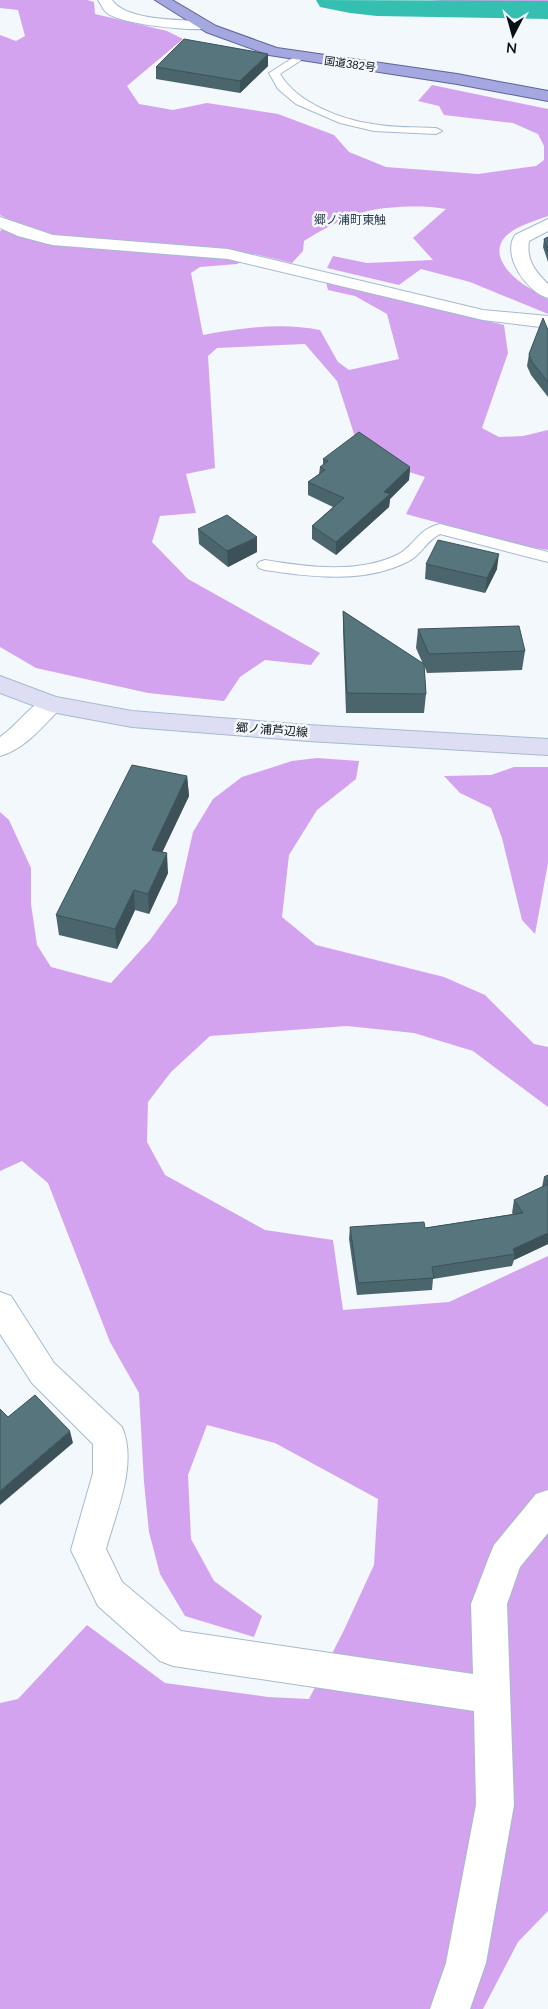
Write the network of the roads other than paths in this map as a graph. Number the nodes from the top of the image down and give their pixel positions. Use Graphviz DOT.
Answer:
graph roads {
  1 [pos="105,0"];
  2 [pos="162,0"];
  3 [pos="204,24"];
  4 [pos="299,57"];
  5 [pos="548,96"];
  6 [pos="436,131"];
  7 [pos="0,222"];
  8 [pos="548,224"];
  9 [pos="548,293"];
  10 [pos="548,322"];
  11 [pos="548,557"];
  12 [pos="266,565"];
  13 [pos="0,684"];
  14 [pos="51,704"];
  15 [pos="548,747"];
  16 [pos="0,748"];
  17 [pos="0,1306"];
  18 [pos="548,1506"];
  19 [pos="492,1695"];
  20 [pos="450,2009"];
  1 -- 3 [label="street"];
  2 -- 3 [label="highway, 国道382号"];
  3 -- 4 [label="highway, 国道382号"];
  4 -- 5 [label="highway, 国道382号"];
  4 -- 6 [label="lane"];
  7 -- 10 [label="street"];
  8 -- 9 [label="street"];
  11 -- 12 [label="lane"];
  13 -- 14 [label="main road, 郷ノ浦芦辺線"];
  14 -- 15 [label="main road, 郷ノ浦芦辺線"];
  14 -- 16 [label="street"];
  17 -- 19 [label="street"];
  18 -- 19 [label="street"];
  19 -- 20 [label="street"];
}
